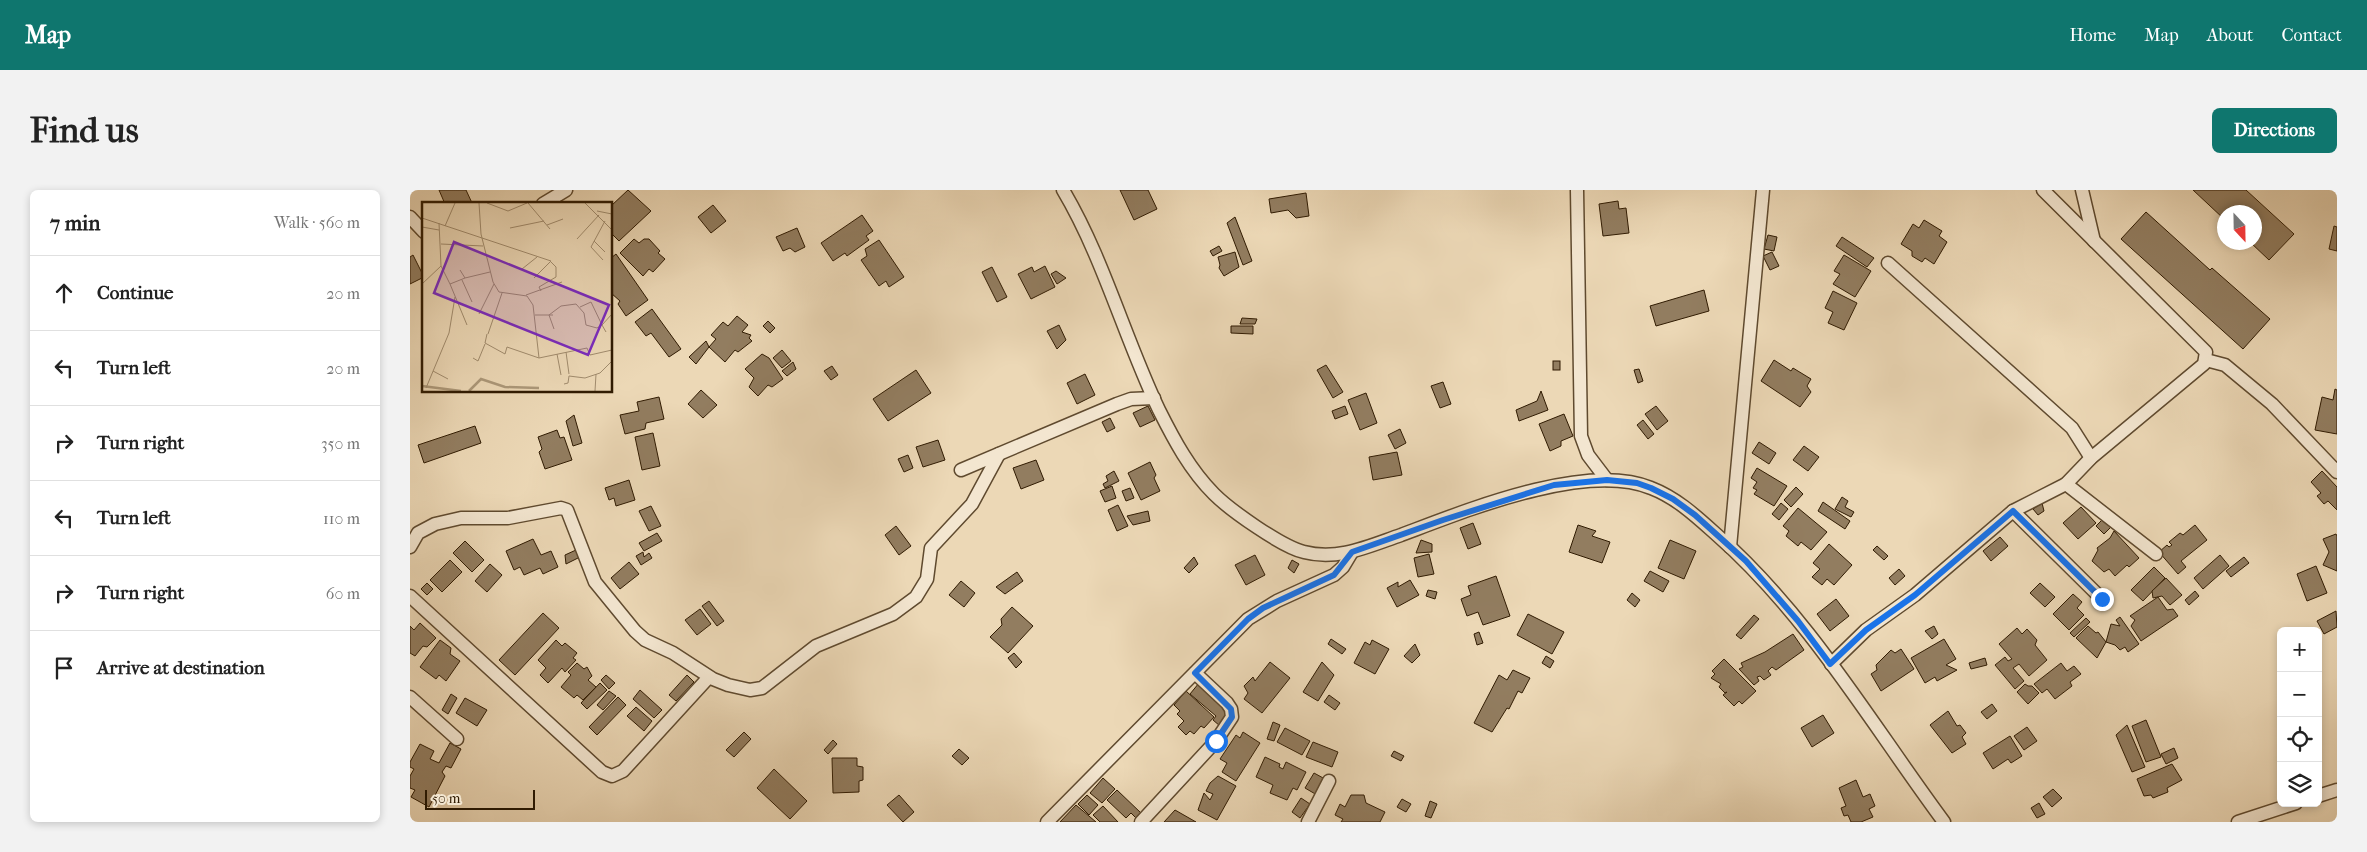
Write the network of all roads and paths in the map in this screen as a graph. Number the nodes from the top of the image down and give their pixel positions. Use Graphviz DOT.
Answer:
graph roads {
  1 [pos="566,190"];
  2 [pos="1063,190"];
  3 [pos="1577,190"];
  4 [pos="1763,190"];
  5 [pos="2043,190"];
  6 [pos="2082,190"];
  7 [pos="547,202"];
  8 [pos="410,217"];
  9 [pos="422,230"];
  10 [pos="2094,241"];
  11 [pos="1888,263"];
  12 [pos="2206,360"];
  13 [pos="1154,398"];
  14 [pos="999,454"];
  15 [pos="2091,458"];
  16 [pos="961,470"];
  17 [pos="2337,472"];
  18 [pos="1607,480"];
  19 [pos="2066,484"];
  20 [pos="2013,511"];
  21 [pos="1730,546"];
  22 [pos="410,547"];
  23 [pos="1352,552"];
  24 [pos="2156,554"];
  25 [pos="410,596"];
  26 [pos="2102,599"];
  27 [pos="1830,664"];
  28 [pos="1195,673"];
  29 [pos="709,677"];
  30 [pos="410,697"];
  31 [pos="457,739"];
  32 [pos="1329,781"];
  33 [pos="2337,790"];
  34 [pos="2322,795"];
  35 [pos="2284,807"];
  36 [pos="1047,822"];
  37 [pos="1140,822"];
  38 [pos="1308,822"];
  39 [pos="1944,822"];
  40 [pos="2238,822"];
  1 -- 7 [label="street"];
  2 -- 13 [label="street"];
  3 -- 18 [label="street"];
  4 -- 21 [label="street"];
  5 -- 10 [label="street"];
  6 -- 10 [label="street"];
  8 -- 9 [label="street"];
  10 -- 12 [label="street"];
  11 -- 15 [label="street"];
  12 -- 15 [label="street"];
  12 -- 17 [label="street"];
  13 -- 14 [label="street"];
  13 -- 23 [label="street"];
  14 -- 16 [label="street"];
  14 -- 29 [label="street"];
  15 -- 19 [label="street"];
  18 -- 21 [label="street"];
  18 -- 23 [label="street"];
  19 -- 20 [label="street"];
  19 -- 24 [label="street"];
  20 -- 26 [label="street"];
  20 -- 27 [label="street"];
  21 -- 27 [label="street"];
  22 -- 29 [label="street"];
  23 -- 28 [label="street"];
  25 -- 29 [label="street"];
  27 -- 39 [label="street"];
  28 -- 36 [label="street"];
  28 -- 37 [label="street"];
  30 -- 31 [label="street"];
  32 -- 38 [label="street"];
  33 -- 34 [label="street"];
  35 -- 40 [label="street"];
}
